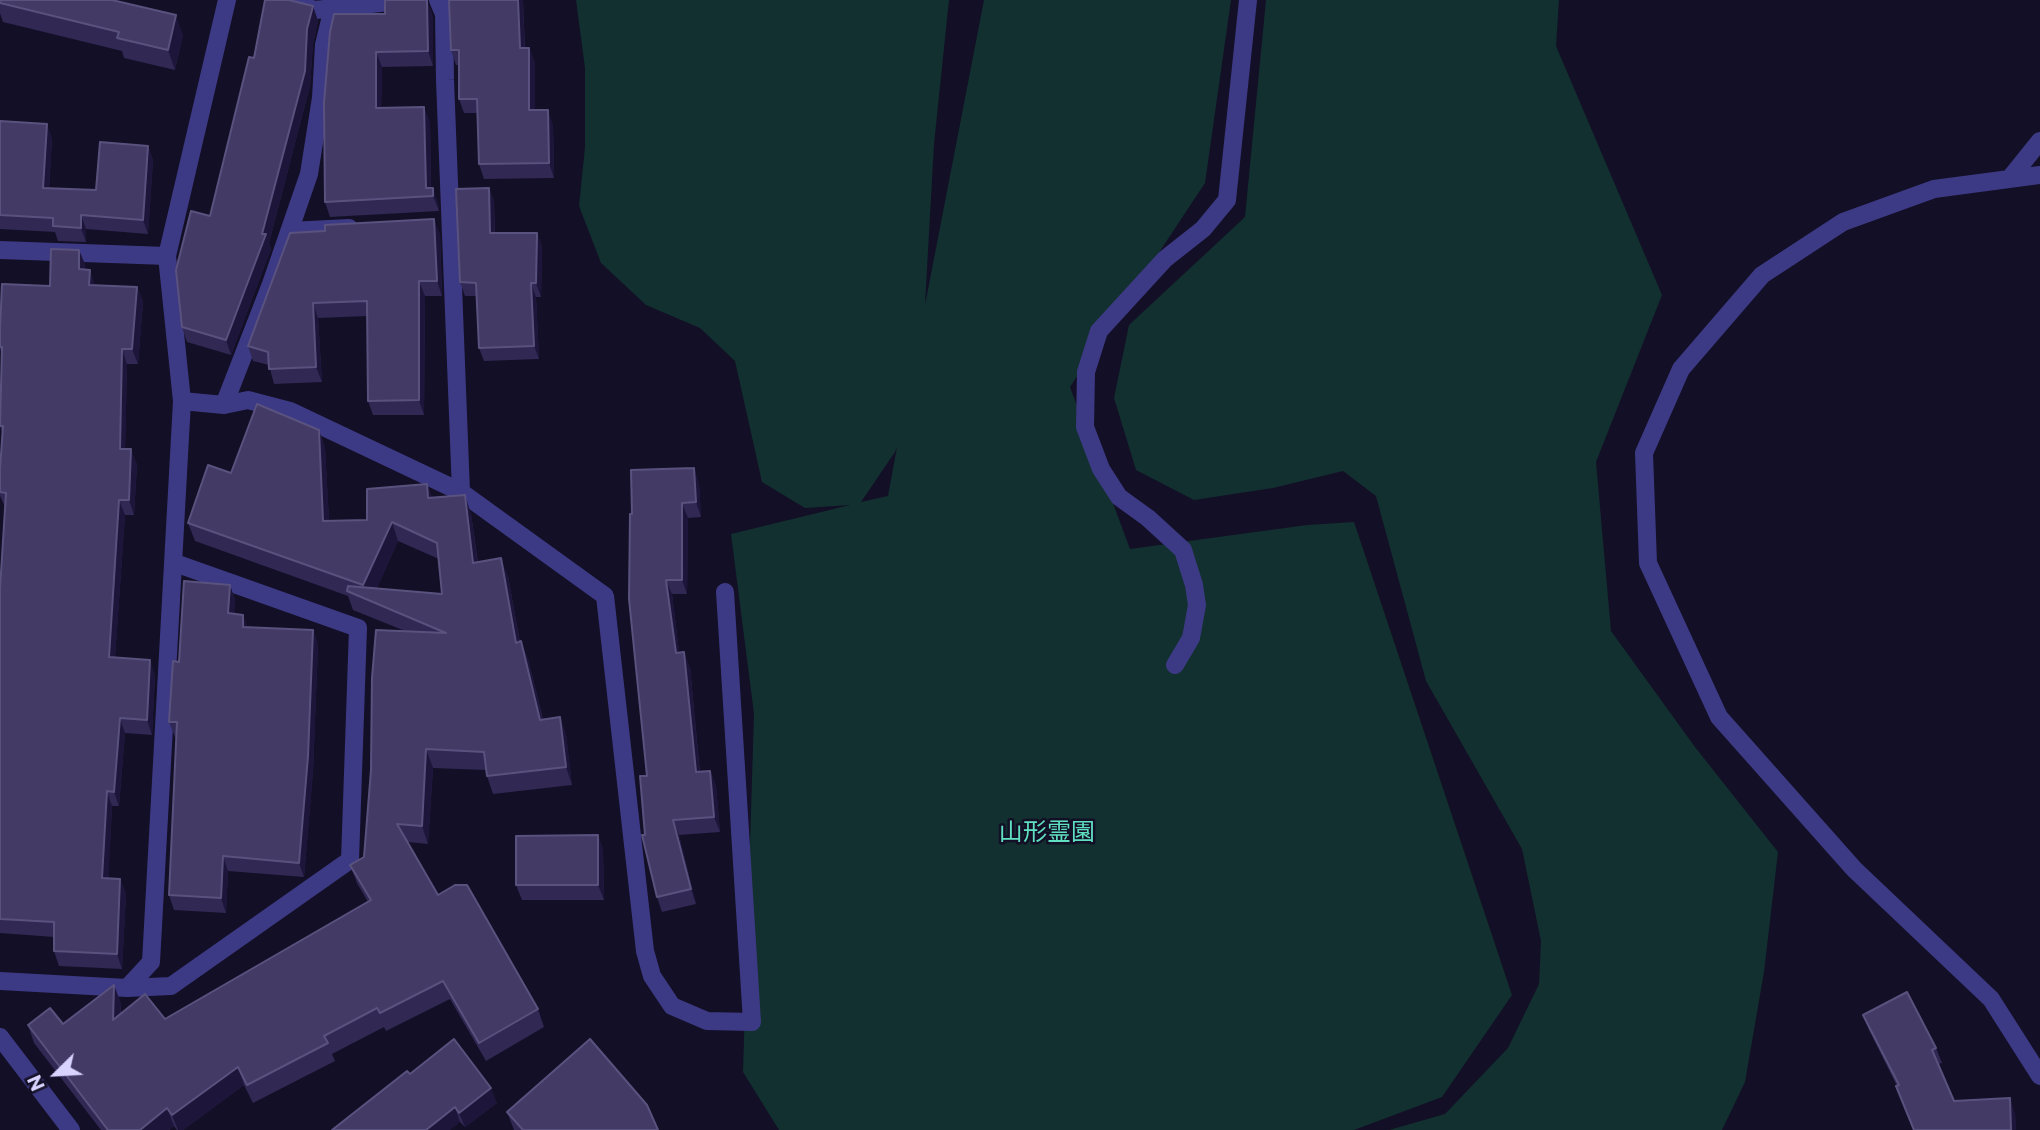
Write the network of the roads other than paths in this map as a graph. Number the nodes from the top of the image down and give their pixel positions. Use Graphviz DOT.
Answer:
graph roads {
  1 [pos="227,0"];
  2 [pos="282,0"];
  3 [pos="408,0"];
  4 [pos="438,0"];
  5 [pos="1248,0"];
  6 [pos="337,4"];
  7 [pos="2040,141"];
  8 [pos="2040,175"];
  9 [pos="2011,177"];
  10 [pos="370,226"];
  11 [pos="290,231"];
  12 [pos="0,250"];
  13 [pos="167,256"];
  14 [pos="182,401"];
  15 [pos="224,405"];
  16 [pos="461,492"];
  17 [pos="175,563"];
  18 [pos="725,592"];
  19 [pos="1175,666"];
  20 [pos="0,981"];
  21 [pos="127,988"];
  22 [pos="0,1037"];
  23 [pos="2040,1076"];
  24 [pos="71,1130"];
  1 -- 13 [label="street"];
  2 -- 6 [label="street"];
  3 -- 6 [label="street"];
  4 -- 16 [label="street"];
  5 -- 19 [label="street"];
  6 -- 11 [label="street"];
  7 -- 9 [label="street"];
  8 -- 9 [label="street"];
  9 -- 23 [label="street"];
  10 -- 11 [label="street"];
  11 -- 15 [label="street"];
  12 -- 13 [label="street"];
  13 -- 14 [label="street"];
  14 -- 15 [label="street"];
  14 -- 17 [label="street"];
  15 -- 16 [label="street"];
  16 -- 18 [label="street"];
  17 -- 21 [label="street"];
  17 -- 21 [label="street"];
  20 -- 21 [label="street"];
  22 -- 24 [label="street"];
}
